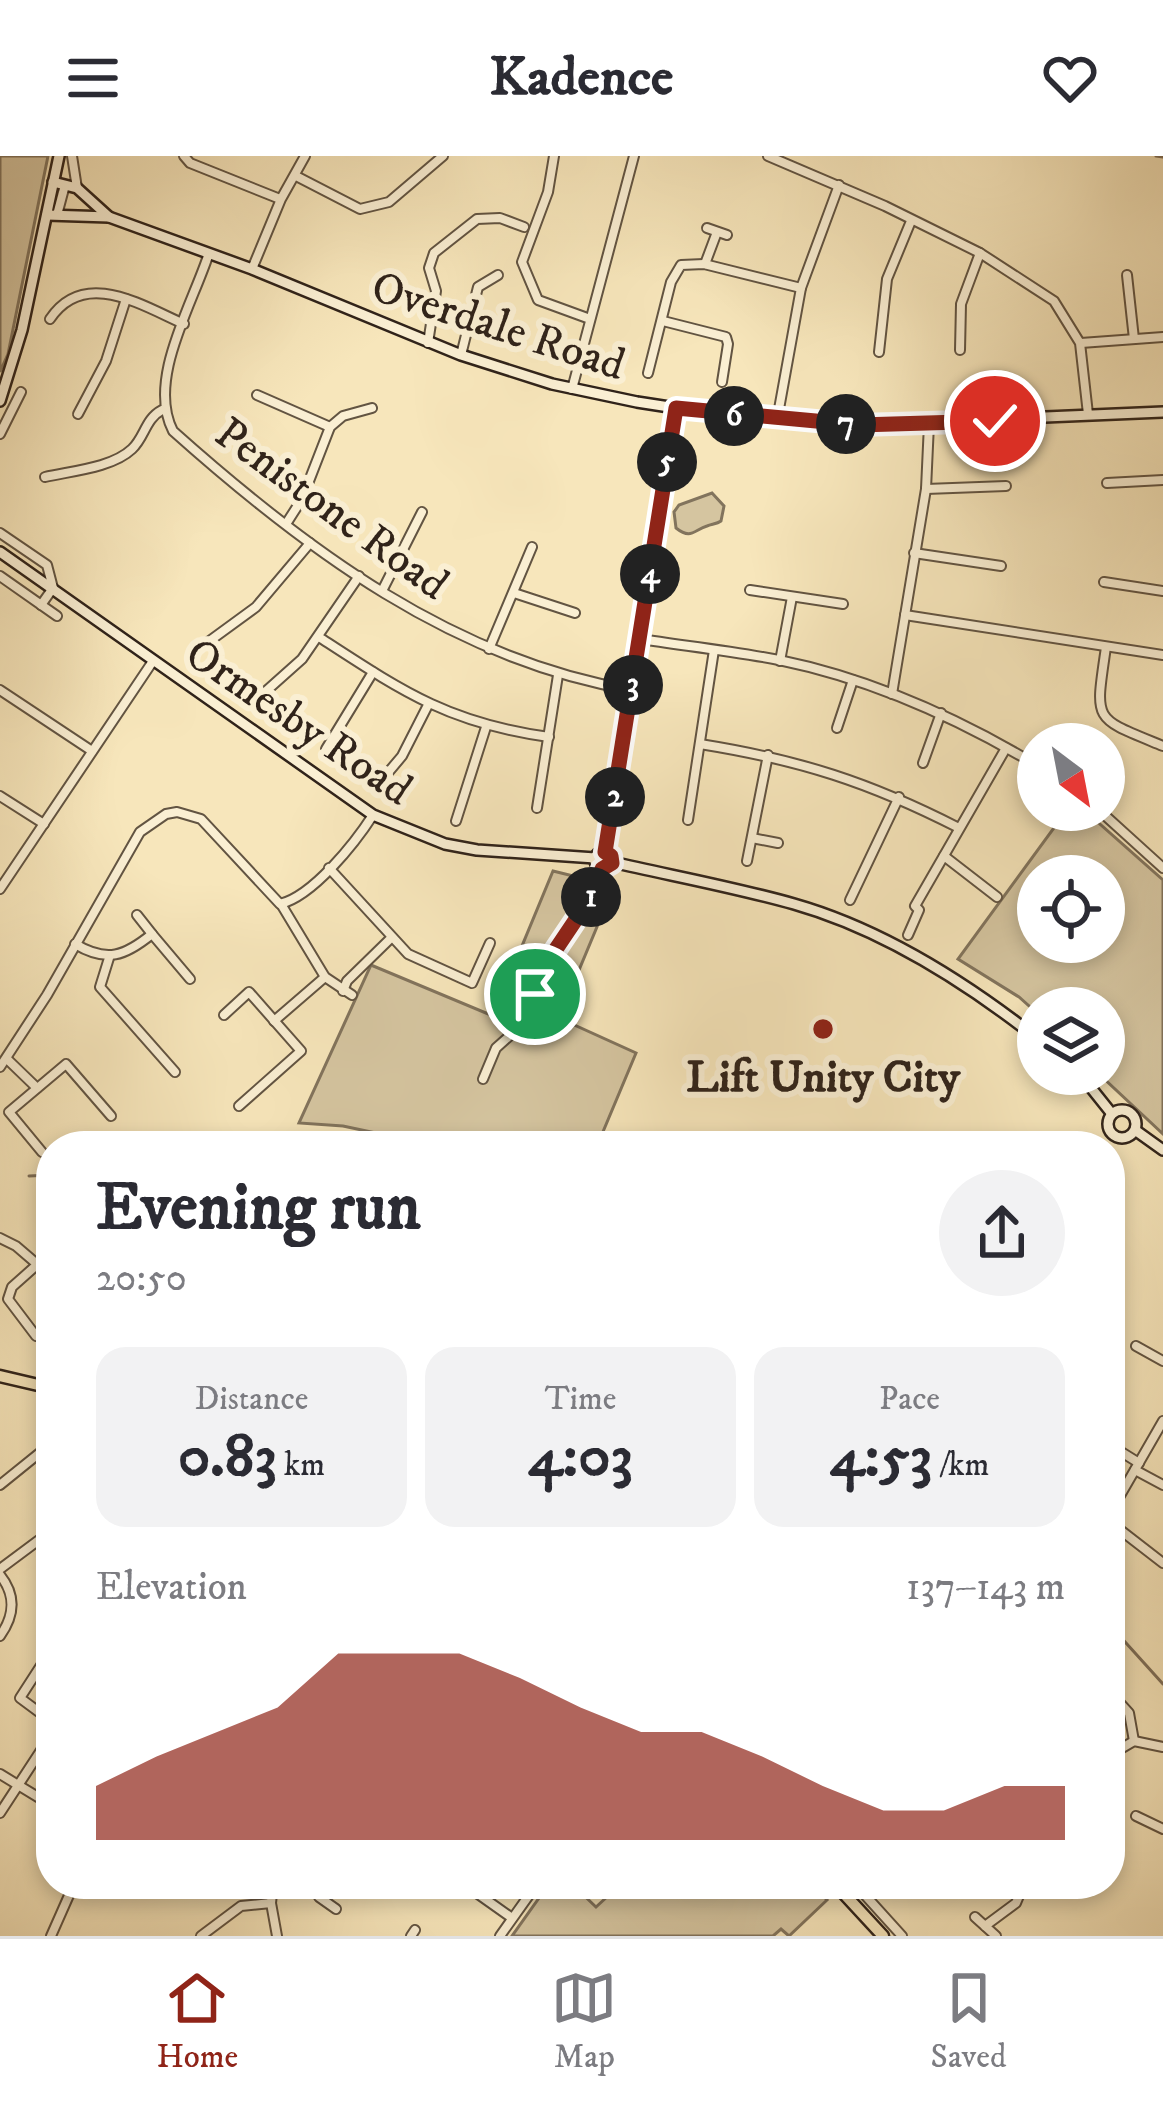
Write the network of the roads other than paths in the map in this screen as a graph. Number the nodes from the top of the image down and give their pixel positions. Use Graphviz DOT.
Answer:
graph roads {
  1 [pos="58,156"];
  2 [pos="72,156"];
  3 [pos="184,156"];
  4 [pos="305,156"];
  5 [pos="443,156"];
  6 [pos="554,156"];
  7 [pos="634,156"];
  8 [pos="768,156"];
  9 [pos="781,158"];
  10 [pos="296,176"];
  11 [pos="839,185"];
  12 [pos="70,187"];
  13 [pos="280,199"];
  14 [pos="52,215"];
  15 [pos="80,217"];
  16 [pos="109,217"];
  17 [pos="911,220"];
  18 [pos="508,221"];
  19 [pos="524,227"];
  20 [pos="502,232"];
  21 [pos="717,232"];
  22 [pos="980,253"];
  23 [pos="208,256"];
  24 [pos="704,264"];
  25 [pos="252,269"];
  26 [pos="498,275"];
  27 [pos="1126,275"];
  28 [pos="801,288"];
  29 [pos="126,299"];
  30 [pos="50,319"];
  31 [pos="590,319"];
  32 [pos="662,321"];
  33 [pos="184,324"];
  34 [pos="1163,337"];
  35 [pos="1134,340"];
  36 [pos="428,343"];
  37 [pos="1080,343"];
  38 [pos="960,350"];
  39 [pos="879,352"];
  40 [pos="461,355"];
  41 [pos="649,373"];
  42 [pos="722,382"];
  43 [pos="572,389"];
  44 [pos="21,392"];
  45 [pos="256,395"];
  46 [pos="0,401"];
  47 [pos="372,408"];
  48 [pos="676,408"];
  49 [pos="162,410"];
  50 [pos="1163,412"];
  51 [pos="78,414"];
  52 [pos="1088,414"];
  53 [pos="777,420"];
  54 [pos="929,424"];
  55 [pos="330,427"];
  56 [pos="0,434"];
  57 [pos="46,478"];
  58 [pos="1163,480"];
  59 [pos="1107,483"];
  60 [pos="1006,486"];
  61 [pos="926,489"];
  62 [pos="422,512"];
  63 [pos="286,524"];
  64 [pos="0,533"];
  65 [pos="310,543"];
  66 [pos="532,547"];
  67 [pos="0,552"];
  68 [pos="914,553"];
  69 [pos="1001,566"];
  70 [pos="0,576"];
  71 [pos="359,576"];
  72 [pos="1104,582"];
  73 [pos="53,588"];
  74 [pos="750,590"];
  75 [pos="382,591"];
  76 [pos="1163,592"];
  77 [pos="513,593"];
  78 [pos="792,597"];
  79 [pos="41,604"];
  80 [pos="843,604"];
  81 [pos="575,613"];
  82 [pos="904,615"];
  83 [pos="57,616"];
  84 [pos="319,637"];
  85 [pos="640,639"];
  86 [pos="204,645"];
  87 [pos="1106,647"];
  88 [pos="489,650"];
  89 [pos="714,650"];
  90 [pos="1163,656"];
  91 [pos="152,661"];
  92 [pos="779,661"];
  93 [pos="373,672"];
  94 [pos="558,675"];
  95 [pos="854,680"];
  96 [pos="0,690"];
  97 [pos="632,690"];
  98 [pos="265,692"];
  99 [pos="892,694"];
  100 [pos="428,705"];
  101 [pos="941,713"];
  102 [pos="486,727"];
  103 [pos="837,728"];
  104 [pos="549,737"];
  105 [pos="700,744"];
  106 [pos="1163,746"];
  107 [pos="1006,747"];
  108 [pos="326,749"];
  109 [pos="92,751"];
  110 [pos="1017,754"];
  111 [pos="768,755"];
  112 [pos="923,763"];
  113 [pos="381,781"];
  114 [pos="0,796"];
  115 [pos="899,797"];
  116 [pos="537,808"];
  117 [pos="373,815"];
  118 [pos="688,820"];
  119 [pos="456,821"];
  120 [pos="44,824"];
  121 [pos="959,828"];
  122 [pos="1124,831"];
  123 [pos="752,838"];
  124 [pos="778,843"];
  125 [pos="751,855"];
  126 [pos="944,856"];
  127 [pos="604,860"];
  128 [pos="1161,862"];
  129 [pos="328,868"];
  130 [pos="0,889"];
  131 [pos="998,897"];
  132 [pos="850,900"];
  133 [pos="280,904"];
  134 [pos="137,915"];
  135 [pos="152,934"];
  136 [pos="908,935"];
  137 [pos="390,939"];
  138 [pos="490,943"];
  139 [pos="76,944"];
  140 [pos="109,958"];
  141 [pos="325,977"];
  142 [pos="190,979"];
  143 [pos="224,1015"];
  144 [pos="274,1021"];
  145 [pos="1017,1025"];
  146 [pos="8,1059"];
  147 [pos="0,1067"];
  148 [pos="175,1072"];
  149 [pos="483,1079"];
  150 [pos="38,1088"];
  151 [pos="1097,1095"];
  152 [pos="239,1106"];
  153 [pos="1112,1114"];
  154 [pos="110,1116"];
  155 [pos="1135,1130"];
  156 [pos="1111,1131"];
  157 [pos="1125,1137"];
  158 [pos="36,1145"];
  159 [pos="1163,1150"];
  160 [pos="0,1238"];
  161 [pos="36,1261"];
  162 [pos="36,1266"];
  163 [pos="36,1336"];
  164 [pos="1136,1346"];
  165 [pos="1163,1361"];
  166 [pos="0,1376"];
  167 [pos="36,1384"];
  168 [pos="1163,1421"];
  169 [pos="36,1456"];
  170 [pos="1125,1457"];
  171 [pos="1137,1466"];
  172 [pos="0,1484"];
  173 [pos="1163,1485"];
  174 [pos="1125,1487"];
  175 [pos="1125,1534"];
  176 [pos="36,1543"];
  177 [pos="1163,1563"];
  178 [pos="0,1572"];
  179 [pos="0,1636"];
  180 [pos="36,1673"];
  181 [pos="1125,1707"];
  182 [pos="36,1710"];
  183 [pos="1134,1741"];
  184 [pos="1125,1746"];
  185 [pos="1163,1747"];
  186 [pos="36,1758"];
  187 [pos="0,1774"];
  188 [pos="19,1785"];
  189 [pos="36,1796"];
  190 [pos="0,1814"];
  191 [pos="1136,1816"];
  192 [pos="1163,1829"];
  193 [pos="67,1899"];
  194 [pos="271,1899"];
  195 [pos="322,1899"];
  196 [pos="485,1899"];
  197 [pos="526,1899"];
  198 [pos="849,1899"];
  199 [pos="869,1899"];
  200 [pos="1018,1899"];
  201 [pos="271,1903"];
  202 [pos="336,1909"];
  203 [pos="975,1917"];
  204 [pos="512,1918"];
  205 [pos="985,1926"];
  206 [pos="51,1936"];
  207 [pos="202,1936"];
  208 [pos="277,1936"];
  209 [pos="500,1936"];
  210 [pos="883,1936"];
  211 [pos="902,1936"];
  212 [pos="996,1936"];
  1 -- 12 [label="street"];
  2 -- 12 [label="street"];
  3 -- 13 [label="street"];
  4 -- 10 [label="street"];
  5 -- 10 [label="street"];
  6 -- 31 [label="street"];
  7 -- 31 [label="street"];
  8 -- 9 [label="street"];
  9 -- 11 [label="street"];
  10 -- 13 [label="street"];
  11 -- 17 [label="street"];
  11 -- 28 [label="street"];
  12 -- 14 [label="street"];
  12 -- 15 [label="street"];
  12 -- 16 [label="street"];
  13 -- 25 [label="street"];
  14 -- 15 [label="street, Overdale Road"];
  14 -- 46 [label="street"];
  15 -- 16 [label="street, Overdale Road"];
  16 -- 23 [label="street, Overdale Road"];
  17 -- 22 [label="street"];
  17 -- 39 [label="street"];
  18 -- 19 [label="street"];
  18 -- 20 [label="street"];
  18 -- 36 [label="street"];
  21 -- 24 [label="street"];
  22 -- 37 [label="street"];
  22 -- 38 [label="street"];
  23 -- 25 [label="street, Overdale Road"];
  23 -- 33 [label="street, Penistone Road"];
  24 -- 28 [label="street"];
  24 -- 32 [label="street"];
  25 -- 36 [label="street, Overdale Road"];
  26 -- 40 [label="street"];
  27 -- 35 [label="street"];
  28 -- 53 [label="street"];
  29 -- 30 [label="street"];
  29 -- 33 [label="street"];
  29 -- 51 [label="street"];
  31 -- 43 [label="street"];
  32 -- 41 [label="street"];
  32 -- 42 [label="street"];
  33 -- 49 [label="street, Penistone Road"];
  34 -- 35 [label="street"];
  35 -- 37 [label="street"];
  36 -- 40 [label="street, Overdale Road"];
  37 -- 52 [label="street"];
  40 -- 43 [label="street, Overdale Road"];
  43 -- 48 [label="street, Overdale Road"];
  44 -- 56 [label="street"];
  45 -- 55 [label="street"];
  47 -- 55 [label="street"];
  48 -- 53 [label="street, Overdale Road"];
  48 -- 85 [label="street"];
  49 -- 57 [label="street"];
  49 -- 63 [label="street, Penistone Road"];
  50 -- 52 [label="street, Overdale Road"];
  52 -- 54 [label="street, Overdale Road"];
  53 -- 54 [label="street, Overdale Road"];
  54 -- 61 [label="street"];
  55 -- 63 [label="street"];
  58 -- 59 [label="street"];
  60 -- 61 [label="street"];
  61 -- 68 [label="street"];
  62 -- 75 [label="street"];
  63 -- 65 [label="street, Penistone Road"];
  64 -- 73 [label="street"];
  65 -- 71 [label="street, Penistone Road"];
  65 -- 86 [label="street"];
  66 -- 77 [label="street"];
  67 -- 73 [label="street, Ormesby Road"];
  68 -- 69 [label="street"];
  68 -- 82 [label="street"];
  70 -- 79 [label="street"];
  71 -- 75 [label="street, Penistone Road"];
  71 -- 84 [label="street"];
  72 -- 76 [label="street"];
  73 -- 79 [label="street"];
  73 -- 91 [label="street, Ormesby Road"];
  74 -- 78 [label="street"];
  75 -- 88 [label="street, Penistone Road"];
  77 -- 81 [label="street"];
  77 -- 88 [label="street"];
  78 -- 80 [label="street"];
  78 -- 92 [label="street"];
  79 -- 83 [label="street"];
  82 -- 87 [label="street"];
  82 -- 99 [label="street"];
  84 -- 93 [label="street"];
  84 -- 98 [label="street"];
  85 -- 89 [label="street"];
  85 -- 97 [label="street"];
  87 -- 90 [label="street"];
  87 -- 106 [label="street"];
  88 -- 94 [label="street, Penistone Road"];
  89 -- 92 [label="street"];
  89 -- 105 [label="street"];
  91 -- 109 [label="street"];
  91 -- 117 [label="street, Ormesby Road"];
  92 -- 95 [label="street"];
  93 -- 100 [label="street"];
  93 -- 108 [label="street"];
  94 -- 97 [label="street, Penistone Road"];
  94 -- 104 [label="street"];
  95 -- 99 [label="street"];
  95 -- 103 [label="street"];
  96 -- 109 [label="street"];
  97 -- 127 [label="street"];
  99 -- 101 [label="street"];
  100 -- 102 [label="street"];
  100 -- 113 [label="street"];
  101 -- 107 [label="street"];
  101 -- 112 [label="street"];
  102 -- 104 [label="street"];
  102 -- 119 [label="street"];
  104 -- 116 [label="street"];
  105 -- 111 [label="street"];
  105 -- 118 [label="street"];
  107 -- 110 [label="street"];
  107 -- 121 [label="street"];
  109 -- 120 [label="street"];
  111 -- 115 [label="street"];
  111 -- 123 [label="street"];
  114 -- 120 [label="street"];
  115 -- 121 [label="street"];
  115 -- 132 [label="street"];
  117 -- 127 [label="street, Ormesby Road"];
  117 -- 129 [label="street"];
  120 -- 130 [label="street"];
  121 -- 126 [label="street"];
  122 -- 128 [label="street"];
  123 -- 124 [label="street"];
  123 -- 125 [label="street"];
  126 -- 131 [label="street"];
  126 -- 136 [label="street"];
  127 -- 145 [label="street, Ormesby Road"];
  127 -- 149 [label="street"];
  129 -- 133 [label="street"];
  129 -- 137 [label="street"];
  133 -- 139 [label="street"];
  133 -- 141 [label="street"];
  134 -- 135 [label="street"];
  135 -- 140 [label="street"];
  135 -- 142 [label="street"];
  137 -- 138 [label="street"];
  137 -- 141 [label="street"];
  139 -- 140 [label="street"];
  139 -- 146 [label="street"];
  140 -- 148 [label="street"];
  141 -- 144 [label="street"];
  143 -- 144 [label="street"];
  144 -- 152 [label="street"];
  146 -- 147 [label="street"];
  146 -- 150 [label="street"];
  150 -- 154 [label="street"];
  150 -- 158 [label="street"];
  151 -- 153 [label="street"];
  153 -- 155 [label="street"];
  153 -- 156 [label="street"];
  155 -- 157 [label="street"];
  155 -- 159 [label="street"];
  160 -- 161 [label="street"];
  162 -- 163 [label="street"];
  164 -- 165 [label="street"];
  166 -- 167 [label="main road"];
  168 -- 171 [label="street"];
  169 -- 172 [label="street"];
  170 -- 171 [label="street"];
  171 -- 173 [label="street"];
  171 -- 174 [label="street"];
  175 -- 177 [label="street"];
  176 -- 178 [label="street"];
  178 -- 179 [label="street"];
  180 -- 182 [label="street"];
  181 -- 183 [label="street"];
  183 -- 184 [label="street"];
  183 -- 185 [label="street"];
  186 -- 188 [label="street"];
  187 -- 188 [label="street"];
  188 -- 189 [label="street"];
  188 -- 190 [label="street"];
  191 -- 192 [label="street"];
  193 -- 206 [label="street"];
  194 -- 201 [label="street"];
  195 -- 202 [label="street"];
  196 -- 204 [label="street"];
  197 -- 204 [label="street"];
  198 -- 210 [label="main road"];
  199 -- 211 [label="street"];
  200 -- 205 [label="street"];
  201 -- 207 [label="street"];
  201 -- 208 [label="street"];
  203 -- 205 [label="street"];
  204 -- 209 [label="street"];
  205 -- 212 [label="street"];
}
